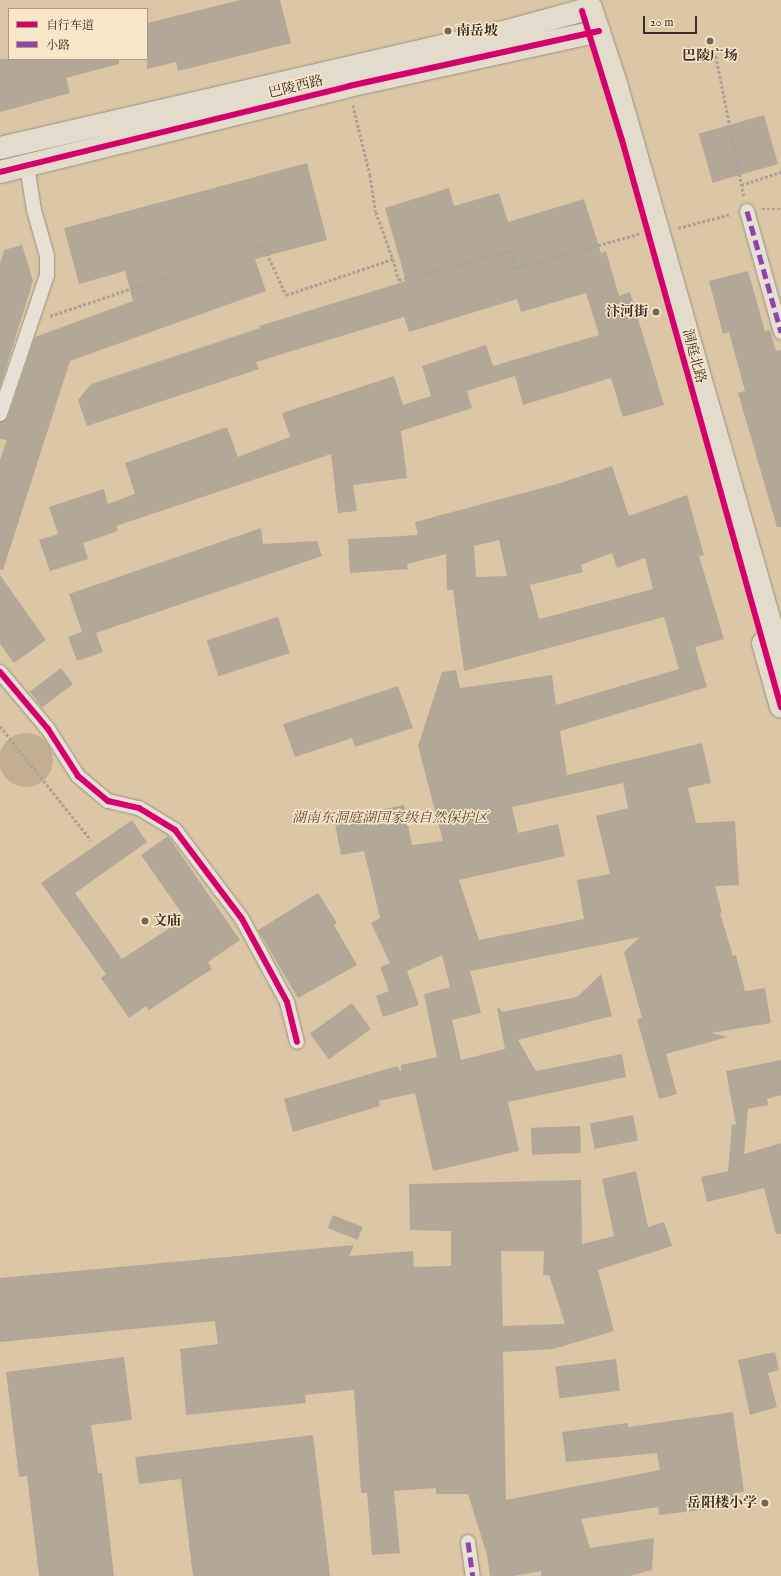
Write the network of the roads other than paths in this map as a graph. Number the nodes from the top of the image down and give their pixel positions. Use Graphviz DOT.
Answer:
graph roads {
  1 [pos="587,9"];
  2 [pos="594,32"];
  3 [pos="0,148"];
  4 [pos="27,166"];
  5 [pos="0,172"];
  6 [pos="747,210"];
  7 [pos="653,233"];
  8 [pos="781,332"];
  9 [pos="0,414"];
  10 [pos="781,660"];
  11 [pos="0,672"];
  12 [pos="781,707"];
  13 [pos="297,1042"];
  14 [pos="468,1542"];
  15 [pos="473,1576"];
  1 -- 2 [label="main road, 洞庭北路"];
  1 -- 3 [label="main road, 巴陵西路"];
  2 -- 4 [label="main road, 巴陵西路"];
  2 -- 7 [label="main road, 洞庭北路"];
  4 -- 5 [label="main road, 巴陵西路"];
  4 -- 9 [label="street"];
  6 -- 8 [label="street"];
  7 -- 10 [label="main road, 洞庭北路"];
  7 -- 12 [label="main road, 洞庭北路"];
  11 -- 13 [label="street"];
  14 -- 15 [label="street"];
}
